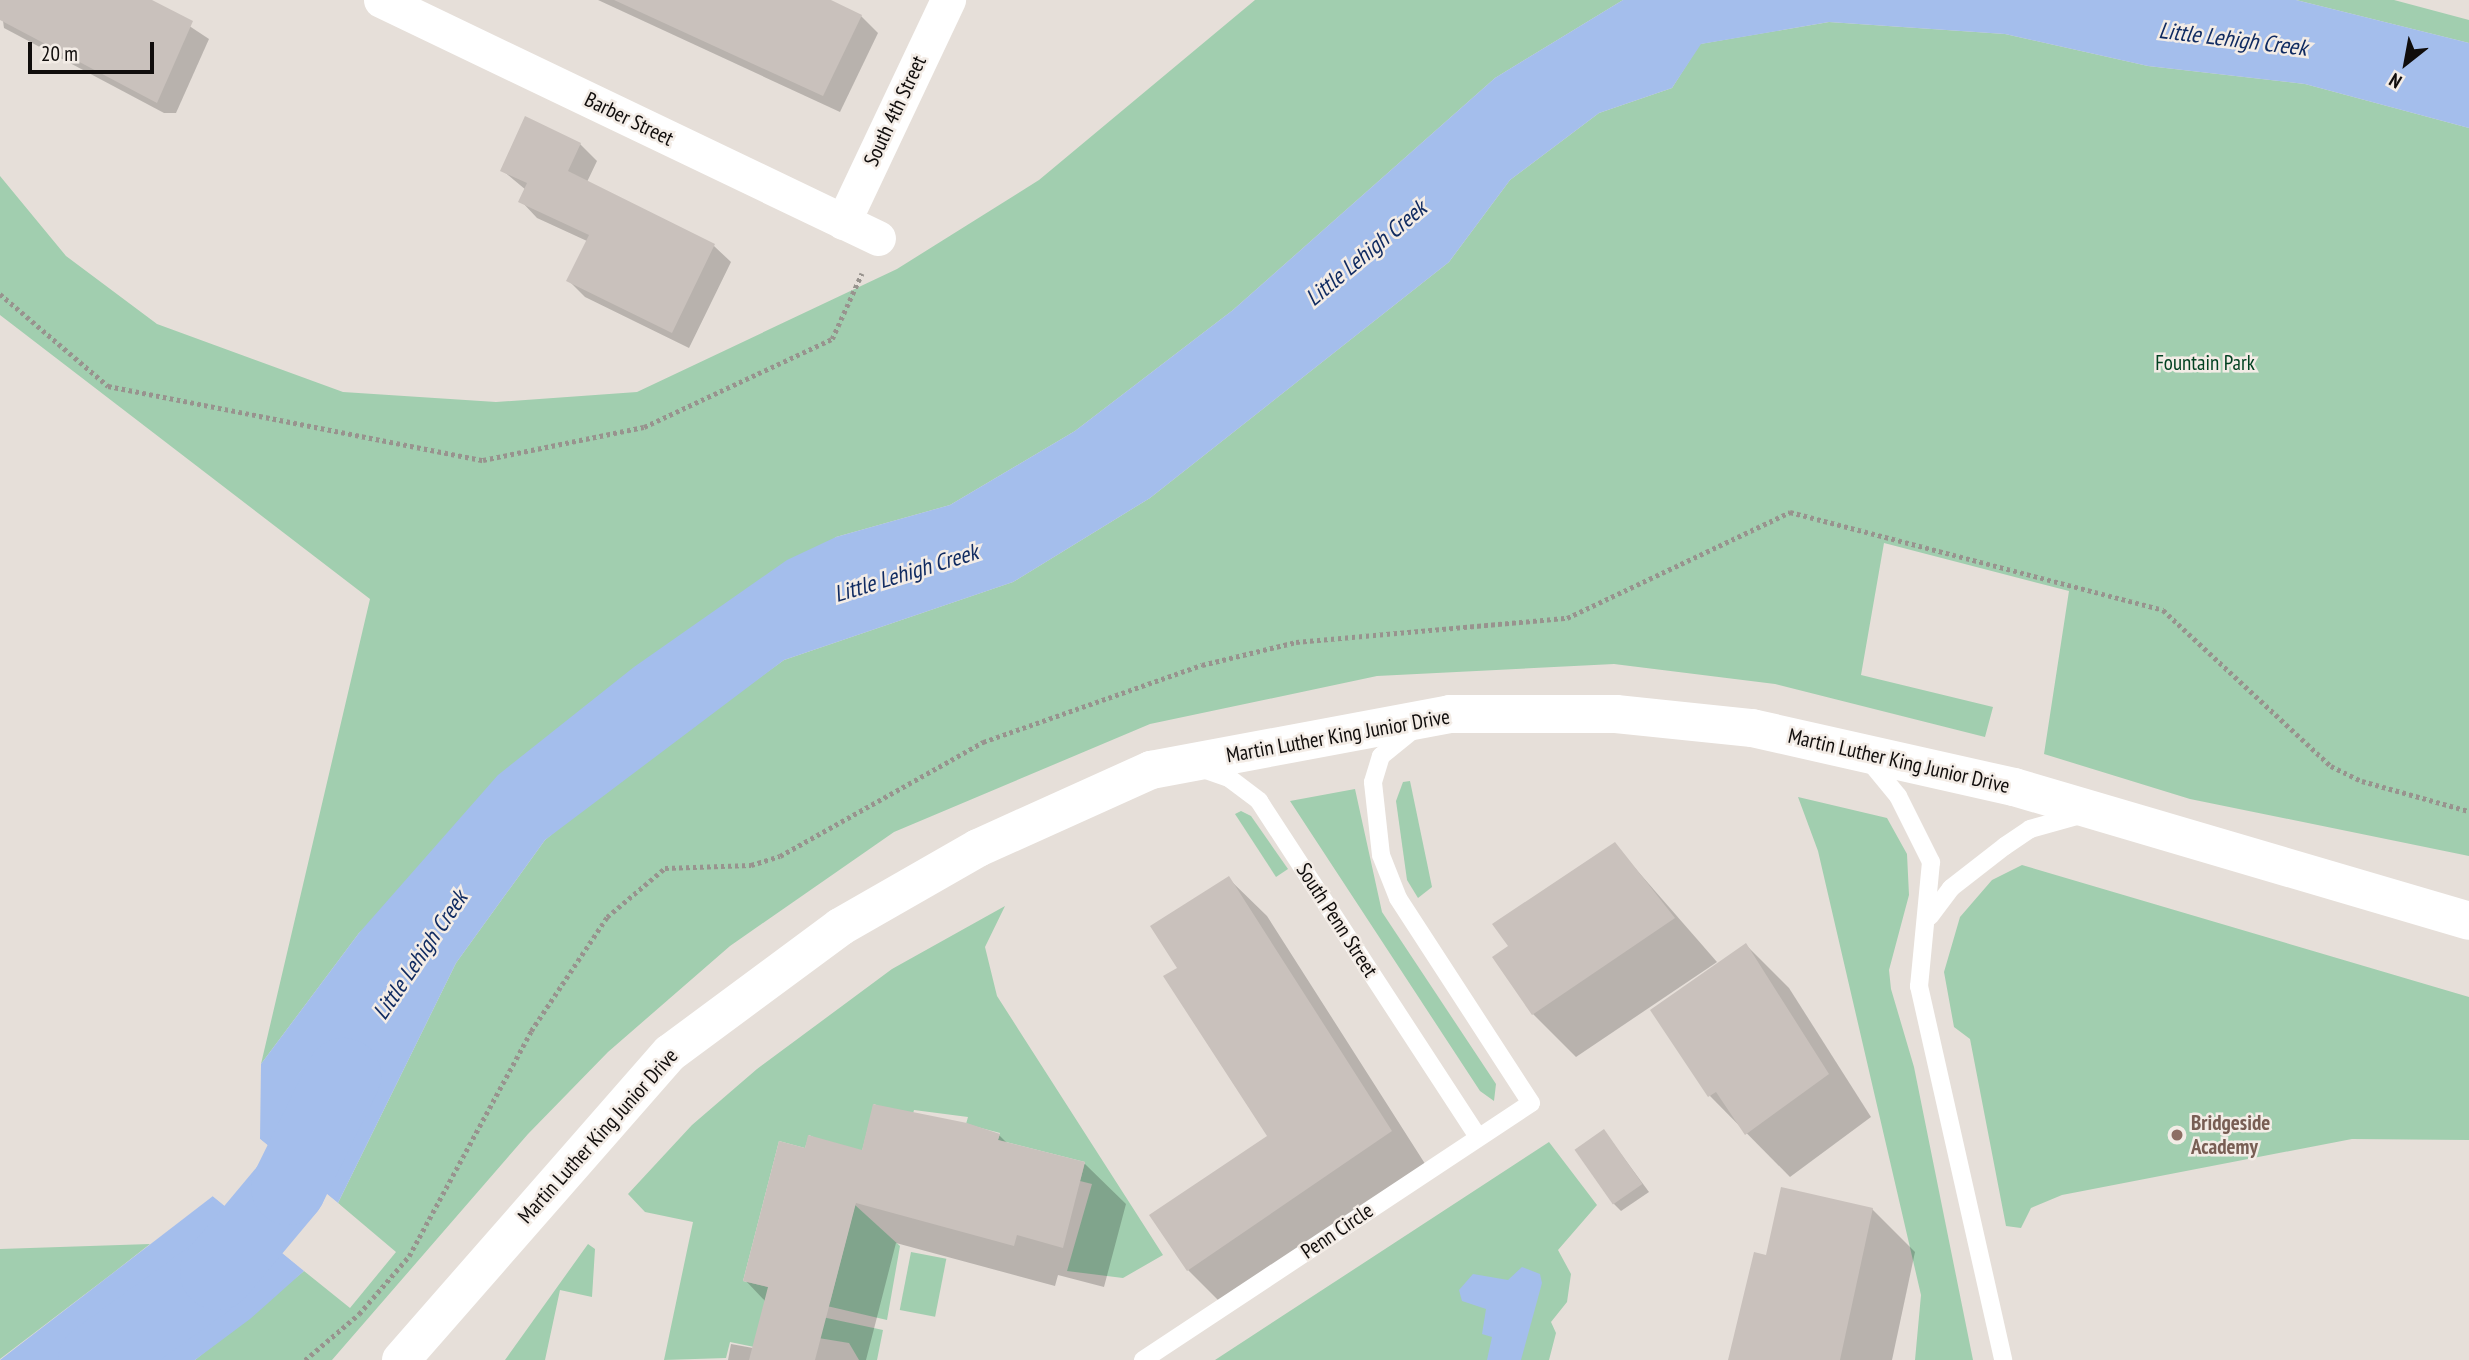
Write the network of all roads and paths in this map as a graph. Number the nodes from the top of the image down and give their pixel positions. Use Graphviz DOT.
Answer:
graph roads {
  1 [pos="381,0"];
  2 [pos="947,0"];
  3 [pos="843,222"];
  4 [pos="878,238"];
  5 [pos="0,294"];
  6 [pos="1450,714"];
  7 [pos="1843,744"];
  8 [pos="1151,770"];
  9 [pos="2103,812"];
  10 [pos="1930,916"];
  11 [pos="2469,921"];
  12 [pos="1478,1137"];
  13 [pos="401,1360"];
  14 [pos="1143,1360"];
  15 [pos="2003,1360"];
  1 -- 3 [label="street, Barber Street"];
  2 -- 3 [label="street, South 4th Street"];
  3 -- 4 [label="street, Barber Street"];
  4 -- 5 [label="path"];
  6 -- 7 [label="main road, Martin Luther King Junior Drive"];
  6 -- 8 [label="main road, Martin Luther King Junior Drive"];
  6 -- 12 [label="lane, Penn Circle"];
  7 -- 9 [label="main road, Martin Luther King Junior Drive"];
  7 -- 10 [label="lane"];
  8 -- 12 [label="lane, South Penn Street"];
  8 -- 13 [label="main road, Martin Luther King Junior Drive"];
  9 -- 10 [label="lane"];
  9 -- 11 [label="main road, Martin Luther King Junior Drive"];
  10 -- 15 [label="lane"];
  12 -- 14 [label="lane, Penn Circle"];
}
